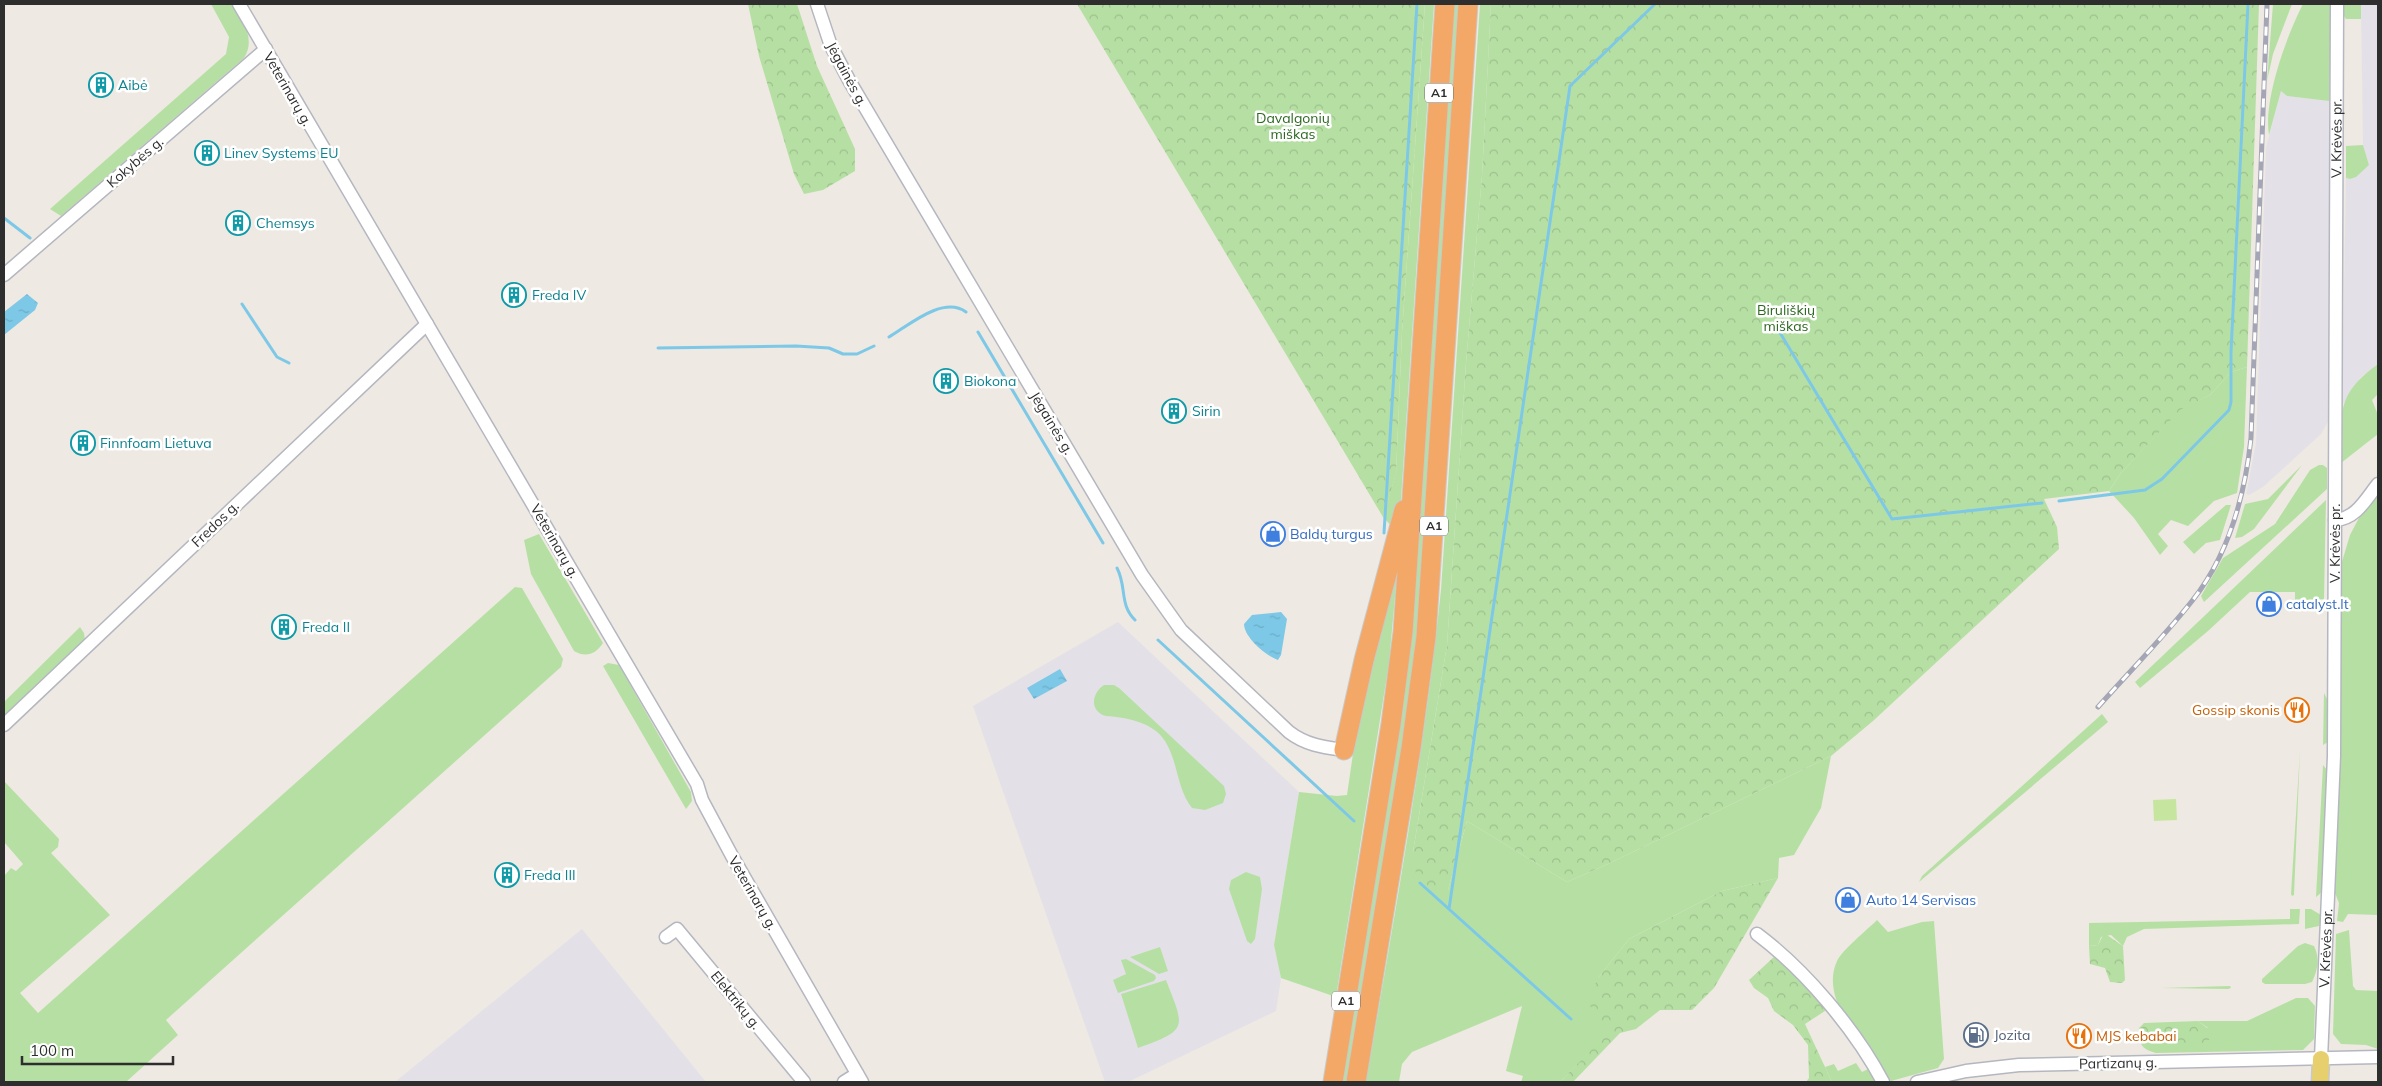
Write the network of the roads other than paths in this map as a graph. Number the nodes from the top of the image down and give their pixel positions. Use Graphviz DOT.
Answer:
graph roads {
  1 [pos="239,4"];
  2 [pos="817,4"];
  3 [pos="1446,4"];
  4 [pos="1468,4"];
  5 [pos="2337,4"];
  6 [pos="266,49"];
  7 [pos="4,274"];
  8 [pos="427,324"];
  9 [pos="1415,468"];
  10 [pos="2378,484"];
  11 [pos="2335,520"];
  12 [pos="4,725"];
  13 [pos="1344,750"];
  14 [pos="1757,934"];
  15 [pos="666,937"];
  16 [pos="1342,1023"];
  17 [pos="2378,1057"];
  18 [pos="2320,1059"];
  19 [pos="860,1078"];
  20 [pos="804,1082"];
  21 [pos="844,1082"];
  22 [pos="1327,1082"];
  23 [pos="1333,1082"];
  24 [pos="1356,1082"];
  25 [pos="1883,1082"];
  26 [pos="1917,1082"];
  27 [pos="2320,1082"];
  1 -- 6 [label="street, Veterinarų g."];
  2 -- 13 [label="street, Jėgainės g."];
  3 -- 9 [label="highway, A1"];
  4 -- 24 [label="highway, A1"];
  5 -- 11 [label="street, V. Krėvės pr."];
  6 -- 7 [label="street, Kokybės g."];
  6 -- 8 [label="street, Veterinarų g."];
  8 -- 12 [label="street, Fredos g."];
  8 -- 19 [label="street, Veterinarų g."];
  9 -- 13 [label="highway"];
  9 -- 16 [label="highway, A1"];
  10 -- 11 [label="street"];
  11 -- 18 [label="street, V. Krėvės pr."];
  14 -- 25 [label="street"];
  15 -- 20 [label="street, Elektrikų g."];
  16 -- 22 [label="highway"];
  16 -- 23 [label="highway, A1"];
  17 -- 18 [label="street, Partizanų g."];
  18 -- 26 [label="street, Partizanų g."];
  18 -- 27 [label="main road, V. Krėvės pr."];
  19 -- 21 [label="street"];
}
